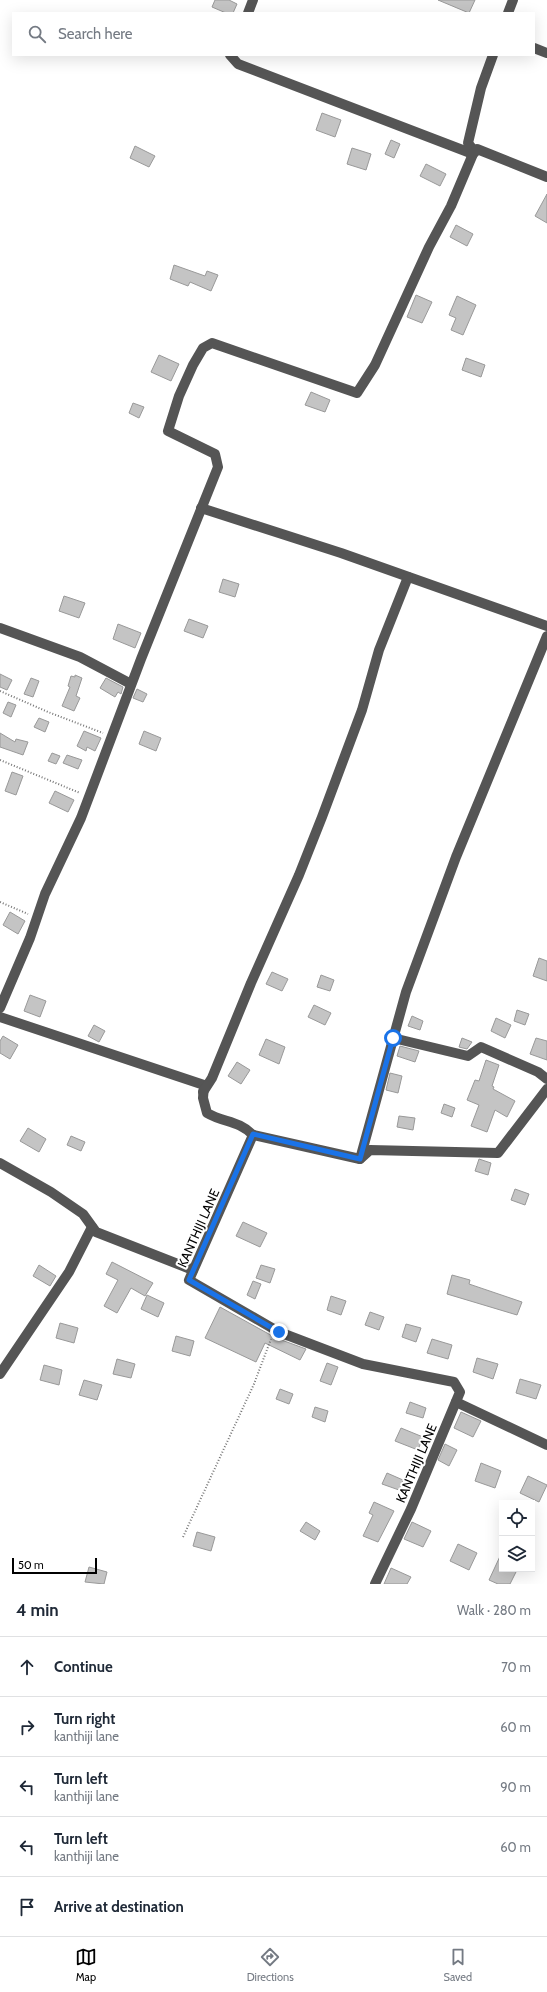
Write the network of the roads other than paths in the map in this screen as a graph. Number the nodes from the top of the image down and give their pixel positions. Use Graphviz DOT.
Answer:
graph roads {
  1 [pos="253,0"];
  2 [pos="513,0"];
  3 [pos="248,12"];
  4 [pos="508,12"];
  5 [pos="535,48"];
  6 [pos="547,53"];
  7 [pos="231,56"];
  8 [pos="493,56"];
  9 [pos="474,153"];
  10 [pos="547,177"];
  11 [pos="201,508"];
  12 [pos="408,577"];
  13 [pos="547,626"];
  14 [pos="0,628"];
  15 [pos="547,636"];
  16 [pos="131,684"];
  17 [pos="0,1008"];
  18 [pos="0,1017"];
  19 [pos="393,1038"];
  20 [pos="547,1079"];
  21 [pos="547,1089"];
  22 [pos="203,1092"];
  23 [pos="253,1134"];
  24 [pos="360,1159"];
  25 [pos="0,1163"];
  26 [pos="92,1227"];
  27 [pos="193,1270"];
  28 [pos="0,1374"];
  29 [pos="456,1402"];
  30 [pos="547,1445"];
  31 [pos="375,1584"];
  1 -- 3 [label="street"];
  2 -- 4 [label="street"];
  5 -- 6 [label="street"];
  7 -- 9 [label="street"];
  8 -- 9 [label="street"];
  9 -- 10 [label="street"];
  9 -- 11 [label="street"];
  11 -- 12 [label="street"];
  11 -- 16 [label="street"];
  12 -- 13 [label="street"];
  12 -- 22 [label="street"];
  14 -- 16 [label="street"];
  15 -- 19 [label="street"];
  16 -- 17 [label="street"];
  18 -- 22 [label="street"];
  19 -- 20 [label="street"];
  19 -- 24 [label="street"];
  21 -- 24 [label="street"];
  22 -- 23 [label="street"];
  23 -- 24 [label="street"];
  23 -- 27 [label="street, KANTHIJI LANE"];
  25 -- 26 [label="street"];
  26 -- 27 [label="street"];
  26 -- 28 [label="street"];
  27 -- 29 [label="street, KANTHIJI LANE"];
  29 -- 30 [label="street"];
  29 -- 31 [label="street, KANTHIJI LANE"];
}
